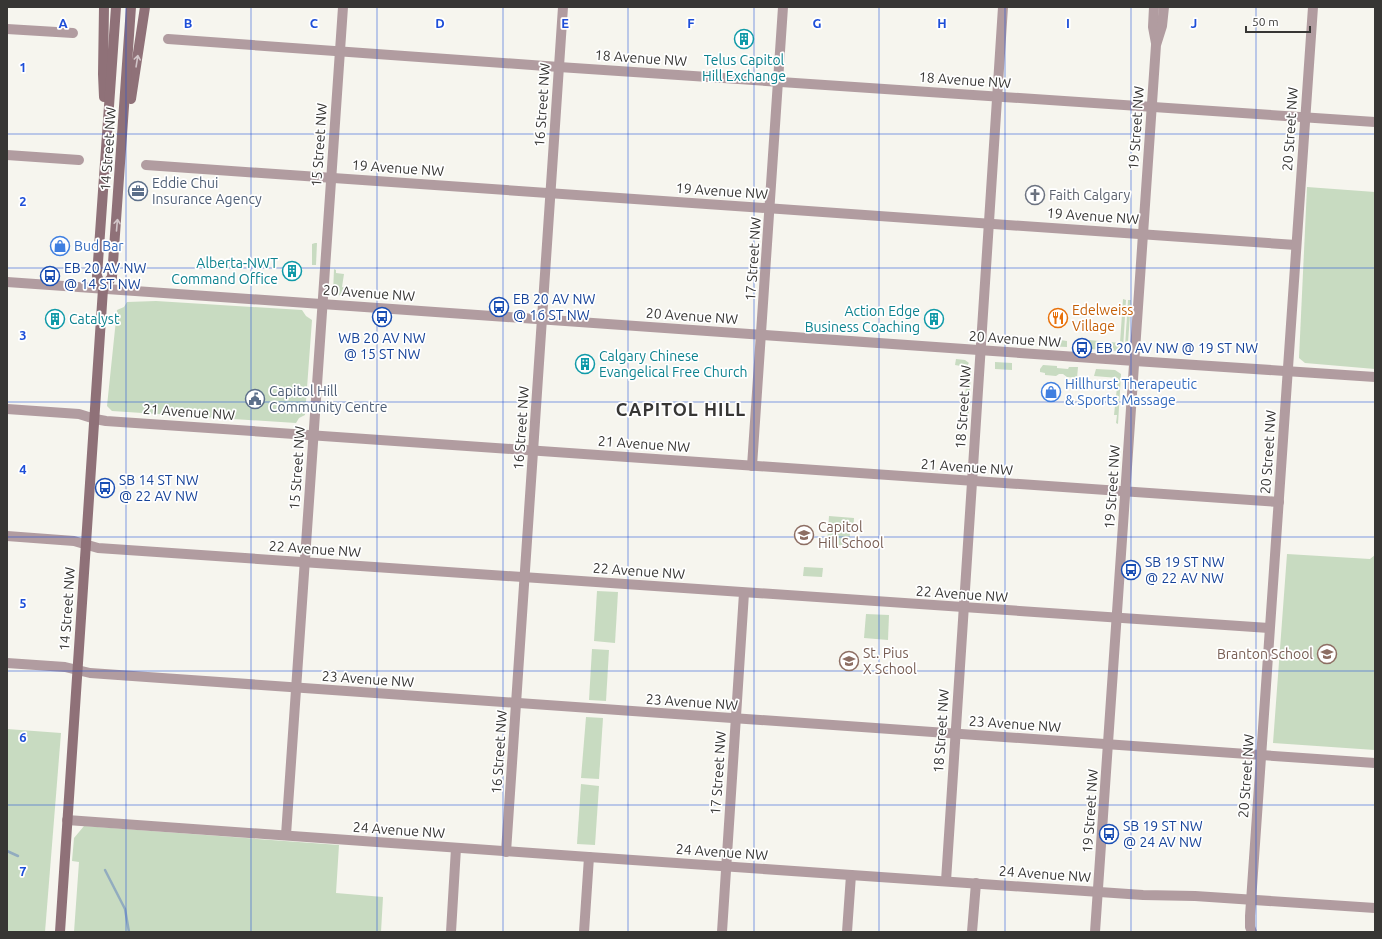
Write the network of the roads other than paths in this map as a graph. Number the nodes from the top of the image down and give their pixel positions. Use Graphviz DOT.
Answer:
graph roads {
  1 [pos="104,7"];
  2 [pos="116,7"];
  3 [pos="131,7"];
  4 [pos="145,7"];
  5 [pos="343,7"];
  6 [pos="563,7"];
  7 [pos="783,7"];
  8 [pos="1003,7"];
  9 [pos="1154,7"];
  10 [pos="1164,7"];
  11 [pos="1312,7"];
  12 [pos="7,29"];
  13 [pos="73,33"];
  14 [pos="168,39"];
  15 [pos="1156,44"];
  16 [pos="340,51"];
  17 [pos="559,67"];
  18 [pos="778,81"];
  19 [pos="998,96"];
  20 [pos="1152,107"];
  21 [pos="1304,118"];
  22 [pos="1375,122"];
  23 [pos="107,139"];
  24 [pos="122,141"];
  25 [pos="7,155"];
  26 [pos="79,160"];
  27 [pos="146,164"];
  28 [pos="331,178"];
  29 [pos="550,193"];
  30 [pos="770,208"];
  31 [pos="989,223"];
  32 [pos="1143,234"];
  33 [pos="1296,245"];
  34 [pos="7,282"];
  35 [pos="103,289"];
  36 [pos="323,304"];
  37 [pos="542,319"];
  38 [pos="762,335"];
  39 [pos="981,351"];
  40 [pos="1135,361"];
  41 [pos="1288,371"];
  42 [pos="1375,377"];
  43 [pos="7,409"];
  44 [pos="95,419"];
  45 [pos="313,435"];
  46 [pos="534,451"];
  47 [pos="752,466"];
  48 [pos="972,481"];
  49 [pos="1126,492"];
  50 [pos="1279,502"];
  51 [pos="7,536"];
  52 [pos="86,544"];
  53 [pos="305,562"];
  54 [pos="525,577"];
  55 [pos="744,593"];
  56 [pos="963,608"];
  57 [pos="1117,618"];
  58 [pos="1269,628"];
  59 [pos="7,663"];
  60 [pos="77,670"];
  61 [pos="296,688"];
  62 [pos="516,704"];
  63 [pos="735,719"];
  64 [pos="955,734"];
  65 [pos="1108,744"];
  66 [pos="1261,754"];
  67 [pos="1375,763"];
  68 [pos="67,820"];
  69 [pos="286,835"];
  70 [pos="456,848"];
  71 [pos="506,852"];
  72 [pos="589,858"];
  73 [pos="726,866"];
  74 [pos="850,875"];
  75 [pos="946,881"];
  76 [pos="976,883"];
  77 [pos="1098,892"];
  78 [pos="1252,900"];
  79 [pos="1375,908"];
  80 [pos="60,932"];
  81 [pos="451,932"];
  82 [pos="584,932"];
  83 [pos="722,932"];
  84 [pos="847,932"];
  85 [pos="972,932"];
  86 [pos="1095,932"];
  87 [pos="1252,932"];
  1 -- 23 [label="main road"];
  2 -- 23 [label="main road, 14 Street NW"];
  3 -- 24 [label="main road, 14 Street NW"];
  24 -- 4 [label="main road, one-way"];
  5 -- 16 [label="street, 15 Street NW"];
  6 -- 17 [label="street, 16 Street NW"];
  7 -- 18 [label="street, 17 Street NW"];
  8 -- 19 [label="street, 18 Street NW"];
  9 -- 15 [label="street, 19 Street NW"];
  10 -- 15 [label="street, 19 Street NW"];
  11 -- 21 [label="street, 20 Street NW"];
  12 -- 13 [label="street"];
  14 -- 16 [label="street, 18 Avenue NW"];
  15 -- 20 [label="street, 19 Street NW"];
  16 -- 17 [label="street, 18 Avenue NW"];
  16 -- 28 [label="street, 15 Street NW"];
  17 -- 18 [label="street, 18 Avenue NW"];
  17 -- 29 [label="street, 16 Street NW"];
  18 -- 19 [label="street, 18 Avenue NW"];
  18 -- 30 [label="street, 17 Street NW"];
  19 -- 20 [label="street, 18 Avenue NW"];
  19 -- 31 [label="street, 18 Street NW"];
  20 -- 21 [label="street, 18 Avenue NW"];
  20 -- 32 [label="street, 19 Street NW"];
  21 -- 22 [label="street, 18 Avenue NW"];
  21 -- 33 [label="street, 20 Street NW"];
  23 -- 35 [label="main road, 14 Street NW"];
  35 -- 24 [label="main road, 14 Street NW, one-way"];
  25 -- 26 [label="street"];
  27 -- 28 [label="street, 19 Avenue NW"];
  28 -- 29 [label="street, 19 Avenue NW"];
  28 -- 36 [label="street, 15 Street NW"];
  29 -- 30 [label="street, 19 Avenue NW"];
  29 -- 37 [label="street, 16 Street NW"];
  30 -- 31 [label="street, 19 Avenue NW"];
  30 -- 38 [label="street, 17 Street NW"];
  31 -- 32 [label="street, 19 Avenue NW"];
  31 -- 39 [label="street, 18 Street NW"];
  32 -- 33 [label="street, 19 Avenue NW"];
  32 -- 40 [label="street, 19 Street NW"];
  33 -- 41 [label="street, 20 Street NW"];
  34 -- 35 [label="street, 20 Avenue NW"];
  35 -- 36 [label="street, 20 Avenue NW"];
  35 -- 44 [label="main road, 14 Street NW"];
  36 -- 37 [label="street, 20 Avenue NW"];
  36 -- 45 [label="street, 15 Street NW"];
  37 -- 38 [label="street, 20 Avenue NW"];
  37 -- 46 [label="street, 16 Street NW"];
  38 -- 39 [label="street, 20 Avenue NW"];
  38 -- 47 [label="street, 17 Street NW"];
  39 -- 40 [label="street, 20 Avenue NW"];
  39 -- 48 [label="street, 18 Street NW"];
  40 -- 41 [label="street, 20 Avenue NW"];
  40 -- 49 [label="street, 19 Street NW"];
  41 -- 42 [label="street, 20 Avenue NW"];
  41 -- 50 [label="street, 20 Street NW"];
  43 -- 44 [label="street, 21 Avenue NW"];
  44 -- 45 [label="street, 21 Avenue NW"];
  44 -- 52 [label="main road, 14 Street NW"];
  45 -- 46 [label="street, 21 Avenue NW"];
  45 -- 53 [label="street, 15 Street NW"];
  46 -- 47 [label="street, 21 Avenue NW"];
  46 -- 54 [label="street, 16 Street NW"];
  47 -- 48 [label="street, 21 Avenue NW"];
  48 -- 49 [label="street, 21 Avenue NW"];
  48 -- 56 [label="street, 18 Street NW"];
  49 -- 50 [label="street, 21 Avenue NW"];
  49 -- 57 [label="street, 19 Street NW"];
  50 -- 58 [label="street, 20 Street NW"];
  51 -- 52 [label="street, 22 Avenue NW"];
  52 -- 53 [label="street, 22 Avenue NW"];
  52 -- 60 [label="main road, 14 Street NW"];
  53 -- 54 [label="street, 22 Avenue NW"];
  53 -- 61 [label="street, 15 Street NW"];
  54 -- 55 [label="street, 22 Avenue NW"];
  54 -- 62 [label="street, 16 Street NW"];
  55 -- 56 [label="street, 22 Avenue NW"];
  55 -- 63 [label="street, 17 Street NW"];
  56 -- 57 [label="street, 22 Avenue NW"];
  56 -- 64 [label="street, 18 Street NW"];
  57 -- 58 [label="street, 22 Avenue NW"];
  57 -- 65 [label="street, 19 Street NW"];
  58 -- 66 [label="street, 20 Street NW"];
  59 -- 60 [label="street, 23 Avenue NW"];
  60 -- 61 [label="street, 23 Avenue NW"];
  60 -- 68 [label="main road, 14 Street NW"];
  61 -- 62 [label="street, 23 Avenue NW"];
  61 -- 69 [label="street, 15 Street NW"];
  62 -- 63 [label="street, 23 Avenue NW"];
  62 -- 71 [label="street, 16 Street NW"];
  63 -- 64 [label="street, 23 Avenue NW"];
  63 -- 73 [label="street, 17 Street NW"];
  64 -- 65 [label="street, 23 Avenue NW"];
  64 -- 75 [label="street, 18 Street NW"];
  65 -- 66 [label="street, 23 Avenue NW"];
  65 -- 77 [label="street, 19 Street NW"];
  66 -- 67 [label="street, 23 Avenue NW"];
  66 -- 78 [label="street, 20 Street NW"];
  68 -- 69 [label="street, 24 Avenue NW"];
  68 -- 80 [label="main road, 14 Street NW"];
  69 -- 70 [label="street, 24 Avenue NW"];
  70 -- 71 [label="street, 24 Avenue NW"];
  70 -- 81 [label="street"];
  71 -- 72 [label="street, 24 Avenue NW"];
  72 -- 73 [label="street, 24 Avenue NW"];
  72 -- 82 [label="street"];
  73 -- 74 [label="street, 24 Avenue NW"];
  73 -- 83 [label="street, 17 Street NW"];
  74 -- 75 [label="street, 24 Avenue NW"];
  74 -- 84 [label="street"];
  75 -- 76 [label="street, 24 Avenue NW"];
  76 -- 77 [label="street, 24 Avenue NW"];
  76 -- 85 [label="street"];
  77 -- 78 [label="street, 24 Avenue NW"];
  77 -- 86 [label="street, 19 Street NW"];
  78 -- 79 [label="street, 24 Avenue NW"];
  78 -- 87 [label="street, 20 Street NW"];
}
